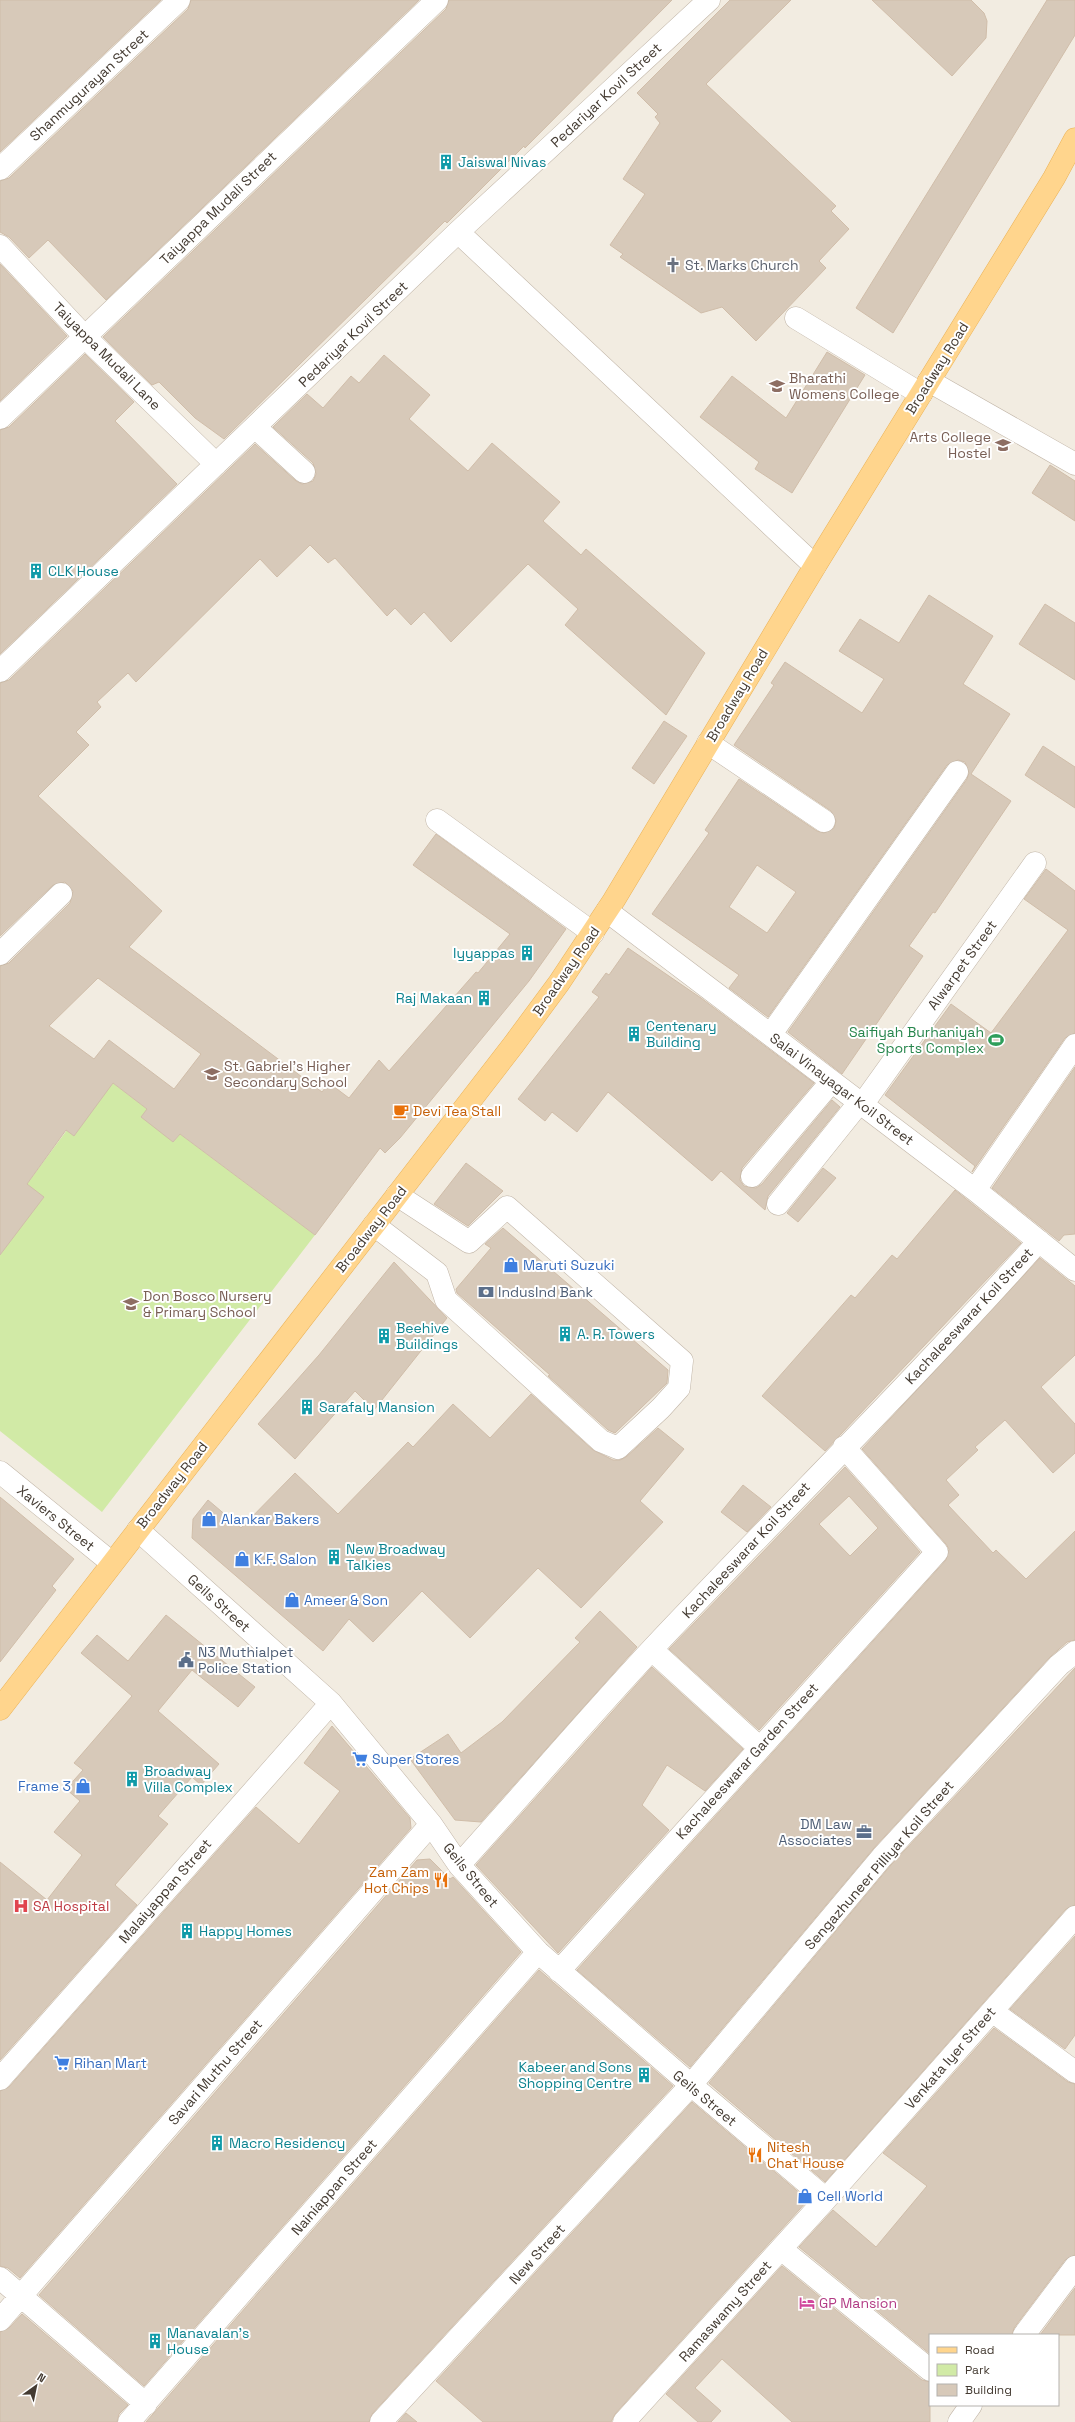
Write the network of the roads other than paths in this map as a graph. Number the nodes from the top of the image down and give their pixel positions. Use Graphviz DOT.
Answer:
graph roads {
  1 [pos="179,0"];
  2 [pos="437,0"];
  3 [pos="709,0"];
  4 [pos="1075,139"];
  5 [pos="1075,150"];
  6 [pos="0,170"];
  7 [pos="1054,178"];
  8 [pos="458,232"];
  9 [pos="0,246"];
  10 [pos="796,318"];
  11 [pos="85,336"];
  12 [pos="925,388"];
  13 [pos="0,418"];
  14 [pos="255,427"];
  15 [pos="216,464"];
  16 [pos="1075,464"];
  17 [pos="304,472"];
  18 [pos="816,566"];
  19 [pos="0,671"];
  20 [pos="708,743"];
  21 [pos="958,772"];
  22 [pos="437,820"];
  23 [pos="824,820"];
  24 [pos="1035,863"];
  25 [pos="61,894"];
  26 [pos="607,911"];
  27 [pos="593,933"];
  28 [pos="0,954"];
  29 [pos="771,1034"];
  30 [pos="1075,1045"];
  31 [pos="831,1082"];
  32 [pos="860,1104"];
  33 [pos="752,1176"];
  34 [pos="975,1190"];
  35 [pos="397,1195"];
  36 [pos="778,1204"];
  37 [pos="374,1225"];
  38 [pos="1039,1241"];
  39 [pos="1075,1270"];
  40 [pos="844,1447"];
  41 [pos="0,1472"];
  42 [pos="138,1530"];
  43 [pos="112,1563"];
  44 [pos="652,1650"];
  45 [pos="1075,1652"];
  46 [pos="331,1703"];
  47 [pos="0,1709"];
  48 [pos="759,1747"];
  49 [pos="431,1824"];
  50 [pos="460,1866"];
  51 [pos="1075,1917"];
  52 [pos="538,1952"];
  53 [pos="559,1971"];
  54 [pos="992,2010"];
  55 [pos="1075,2072"];
  56 [pos="0,2079"];
  57 [pos="690,2085"];
  58 [pos="826,2199"];
  59 [pos="781,2249"];
  60 [pos="1075,2267"];
  61 [pos="0,2278"];
  62 [pos="21,2297"];
  63 [pos="0,2320"];
  64 [pos="1025,2334"];
  65 [pos="929,2369"];
  66 [pos="146,2404"];
  67 [pos="970,2406"];
  68 [pos="129,2422"];
  69 [pos="382,2422"];
  70 [pos="624,2422"];
  71 [pos="959,2422"];
  1 -- 6 [label="street, Shanmugurayan Street"];
  2 -- 11 [label="street, Taiyappa Mudali Street"];
  3 -- 8 [label="street, Pedariyar Kovil Street"];
  4 -- 7 [label="main road, Broadway Road"];
  5 -- 7 [label="main road, Broadway Road"];
  7 -- 12 [label="main road, Broadway Road"];
  8 -- 14 [label="street, Pedariyar Kovil Street"];
  8 -- 18 [label="street"];
  9 -- 11 [label="street, Taiyappa Mudali Lane"];
  10 -- 12 [label="street"];
  11 -- 13 [label="street, Taiyappa Mudali Street"];
  11 -- 15 [label="street, Taiyappa Mudali Lane"];
  12 -- 16 [label="street"];
  12 -- 18 [label="main road, Broadway Road"];
  14 -- 15 [label="street, Pedariyar Kovil Street"];
  14 -- 17 [label="street"];
  15 -- 19 [label="street, Pedariyar Kovil Street"];
  18 -- 20 [label="main road, Broadway Road"];
  20 -- 23 [label="street"];
  20 -- 26 [label="main road, Broadway Road"];
  21 -- 29 [label="street"];
  22 -- 27 [label="street"];
  24 -- 32 [label="street, Alwarpet Street"];
  25 -- 28 [label="street"];
  26 -- 27 [label="main road, Broadway Road"];
  26 -- 29 [label="street, Salai Vinayagar Koil Street"];
  27 -- 35 [label="main road, Broadway Road"];
  29 -- 31 [label="street, Salai Vinayagar Koil Street"];
  30 -- 34 [label="street"];
  31 -- 32 [label="street, Salai Vinayagar Koil Street"];
  31 -- 33 [label="street"];
  32 -- 34 [label="street, Salai Vinayagar Koil Street"];
  32 -- 36 [label="street, Alwarpet Street"];
  34 -- 38 [label="street, Salai Vinayagar Koil Street"];
  35 -- 37 [label="main road, Broadway Road"];
  35 -- 37 [label="street"];
  37 -- 42 [label="main road, Broadway Road"];
  38 -- 39 [label="street, Salai Vinayagar Koil Street"];
  38 -- 40 [label="street, Kachaleeswarar Koil Street"];
  40 -- 44 [label="street, Kachaleeswarar Koil Street"];
  40 -- 48 [label="street, Kachaleeswarar Garden Street"];
  41 -- 43 [label="street, Xaviers Street"];
  42 -- 43 [label="main road, Broadway Road"];
  42 -- 46 [label="street, Geils Street"];
  43 -- 47 [label="main road, Broadway Road"];
  44 -- 48 [label="street"];
  44 -- 50 [label="street, Kachaleeswarar Koil Street"];
  45 -- 57 [label="street, Sengazhuneer Pilliyar Koil Street"];
  46 -- 49 [label="street, Geils Street"];
  46 -- 56 [label="street, Malaiyappan Street"];
  48 -- 53 [label="street, Kachaleeswarar Garden Street"];
  49 -- 50 [label="street, Geils Street"];
  49 -- 62 [label="street, Savari Muthu Street"];
  50 -- 52 [label="street, Geils Street"];
  51 -- 54 [label="street, Venkata Iyer Street"];
  52 -- 53 [label="street, Geils Street"];
  52 -- 66 [label="street, Nainiappan Street"];
  53 -- 57 [label="street, Geils Street"];
  54 -- 55 [label="street"];
  54 -- 58 [label="street, Venkata Iyer Street"];
  57 -- 58 [label="street, Geils Street"];
  57 -- 69 [label="street, New Street"];
  58 -- 59 [label="street, Ramaswamy Street"];
  59 -- 65 [label="street"];
  59 -- 70 [label="street, Ramaswamy Street"];
  60 -- 64 [label="street"];
  61 -- 62 [label="street"];
  62 -- 63 [label="street, Savari Muthu Street"];
  62 -- 66 [label="street"];
  66 -- 68 [label="street, Nainiappan Street"];
  67 -- 71 [label="street"];
}
